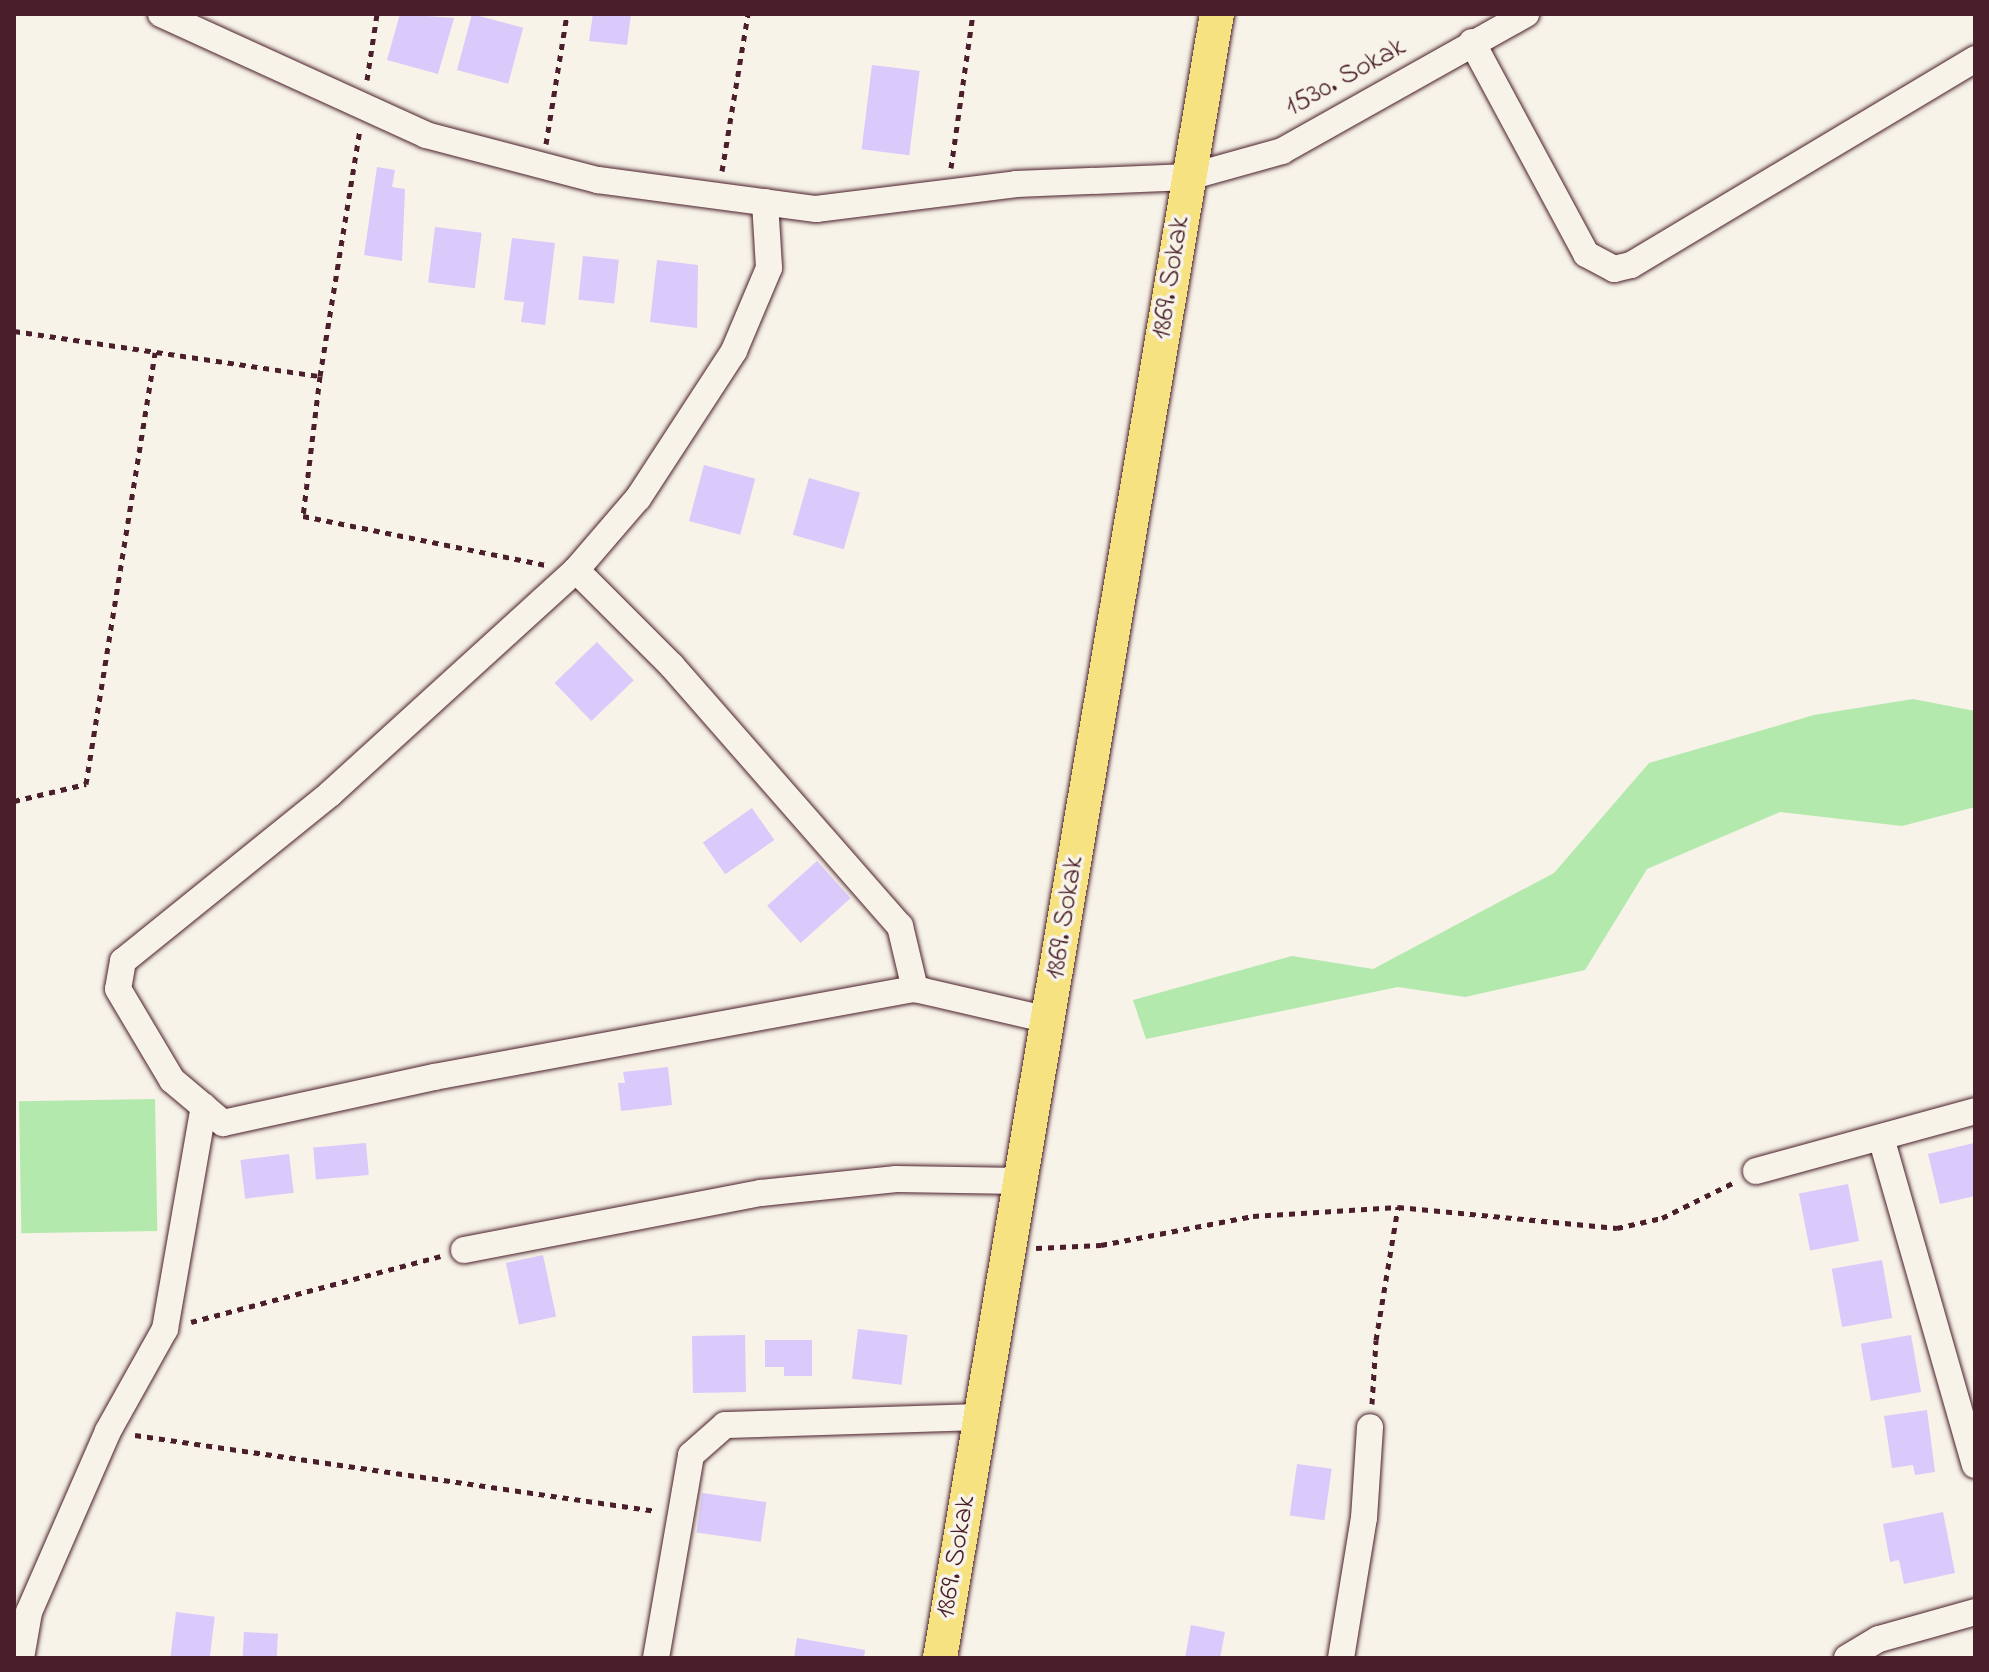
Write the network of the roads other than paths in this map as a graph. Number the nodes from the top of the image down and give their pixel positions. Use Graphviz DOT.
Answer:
graph roads {
  1 [pos="161,14"];
  2 [pos="1217,14"];
  3 [pos="1526,14"];
  4 [pos="1472,42"];
  5 [pos="1975,59"];
  6 [pos="1189,177"];
  7 [pos="765,202"];
  8 [pos="576,570"];
  9 [pos="915,989"];
  10 [pos="1049,1020"];
  11 [pos="204,1106"];
  12 [pos="1975,1111"];
  13 [pos="1882,1141"];
  14 [pos="1756,1171"];
  15 [pos="1022,1181"];
  16 [pos="464,1250"];
  17 [pos="982,1417"];
  18 [pos="1370,1427"];
  19 [pos="1975,1465"];
  20 [pos="1975,1612"];
  21 [pos="1882,1649"];
  22 [pos="21,1658"];
  23 [pos="656,1658"];
  24 [pos="940,1658"];
  25 [pos="1341,1658"];
  26 [pos="1847,1658"];
  1 -- 7 [label="street, 1530. Sokak"];
  2 -- 6 [label="main road, 1869. Sokak"];
  3 -- 4 [label="street, 1530. Sokak"];
  4 -- 5 [label="street"];
  4 -- 6 [label="street, 1530. Sokak"];
  6 -- 7 [label="street, 1530. Sokak"];
  6 -- 10 [label="main road, 1869. Sokak"];
  7 -- 8 [label="street"];
  8 -- 9 [label="street"];
  8 -- 11 [label="street"];
  9 -- 10 [label="street"];
  9 -- 11 [label="street"];
  10 -- 15 [label="main road, 1869. Sokak"];
  11 -- 22 [label="street"];
  12 -- 13 [label="street"];
  13 -- 14 [label="street"];
  13 -- 19 [label="street"];
  15 -- 16 [label="street"];
  15 -- 17 [label="main road, 1869. Sokak"];
  17 -- 23 [label="street"];
  17 -- 24 [label="main road, 1869. Sokak"];
  18 -- 25 [label="street"];
  20 -- 21 [label="street"];
  21 -- 26 [label="street"];
}
